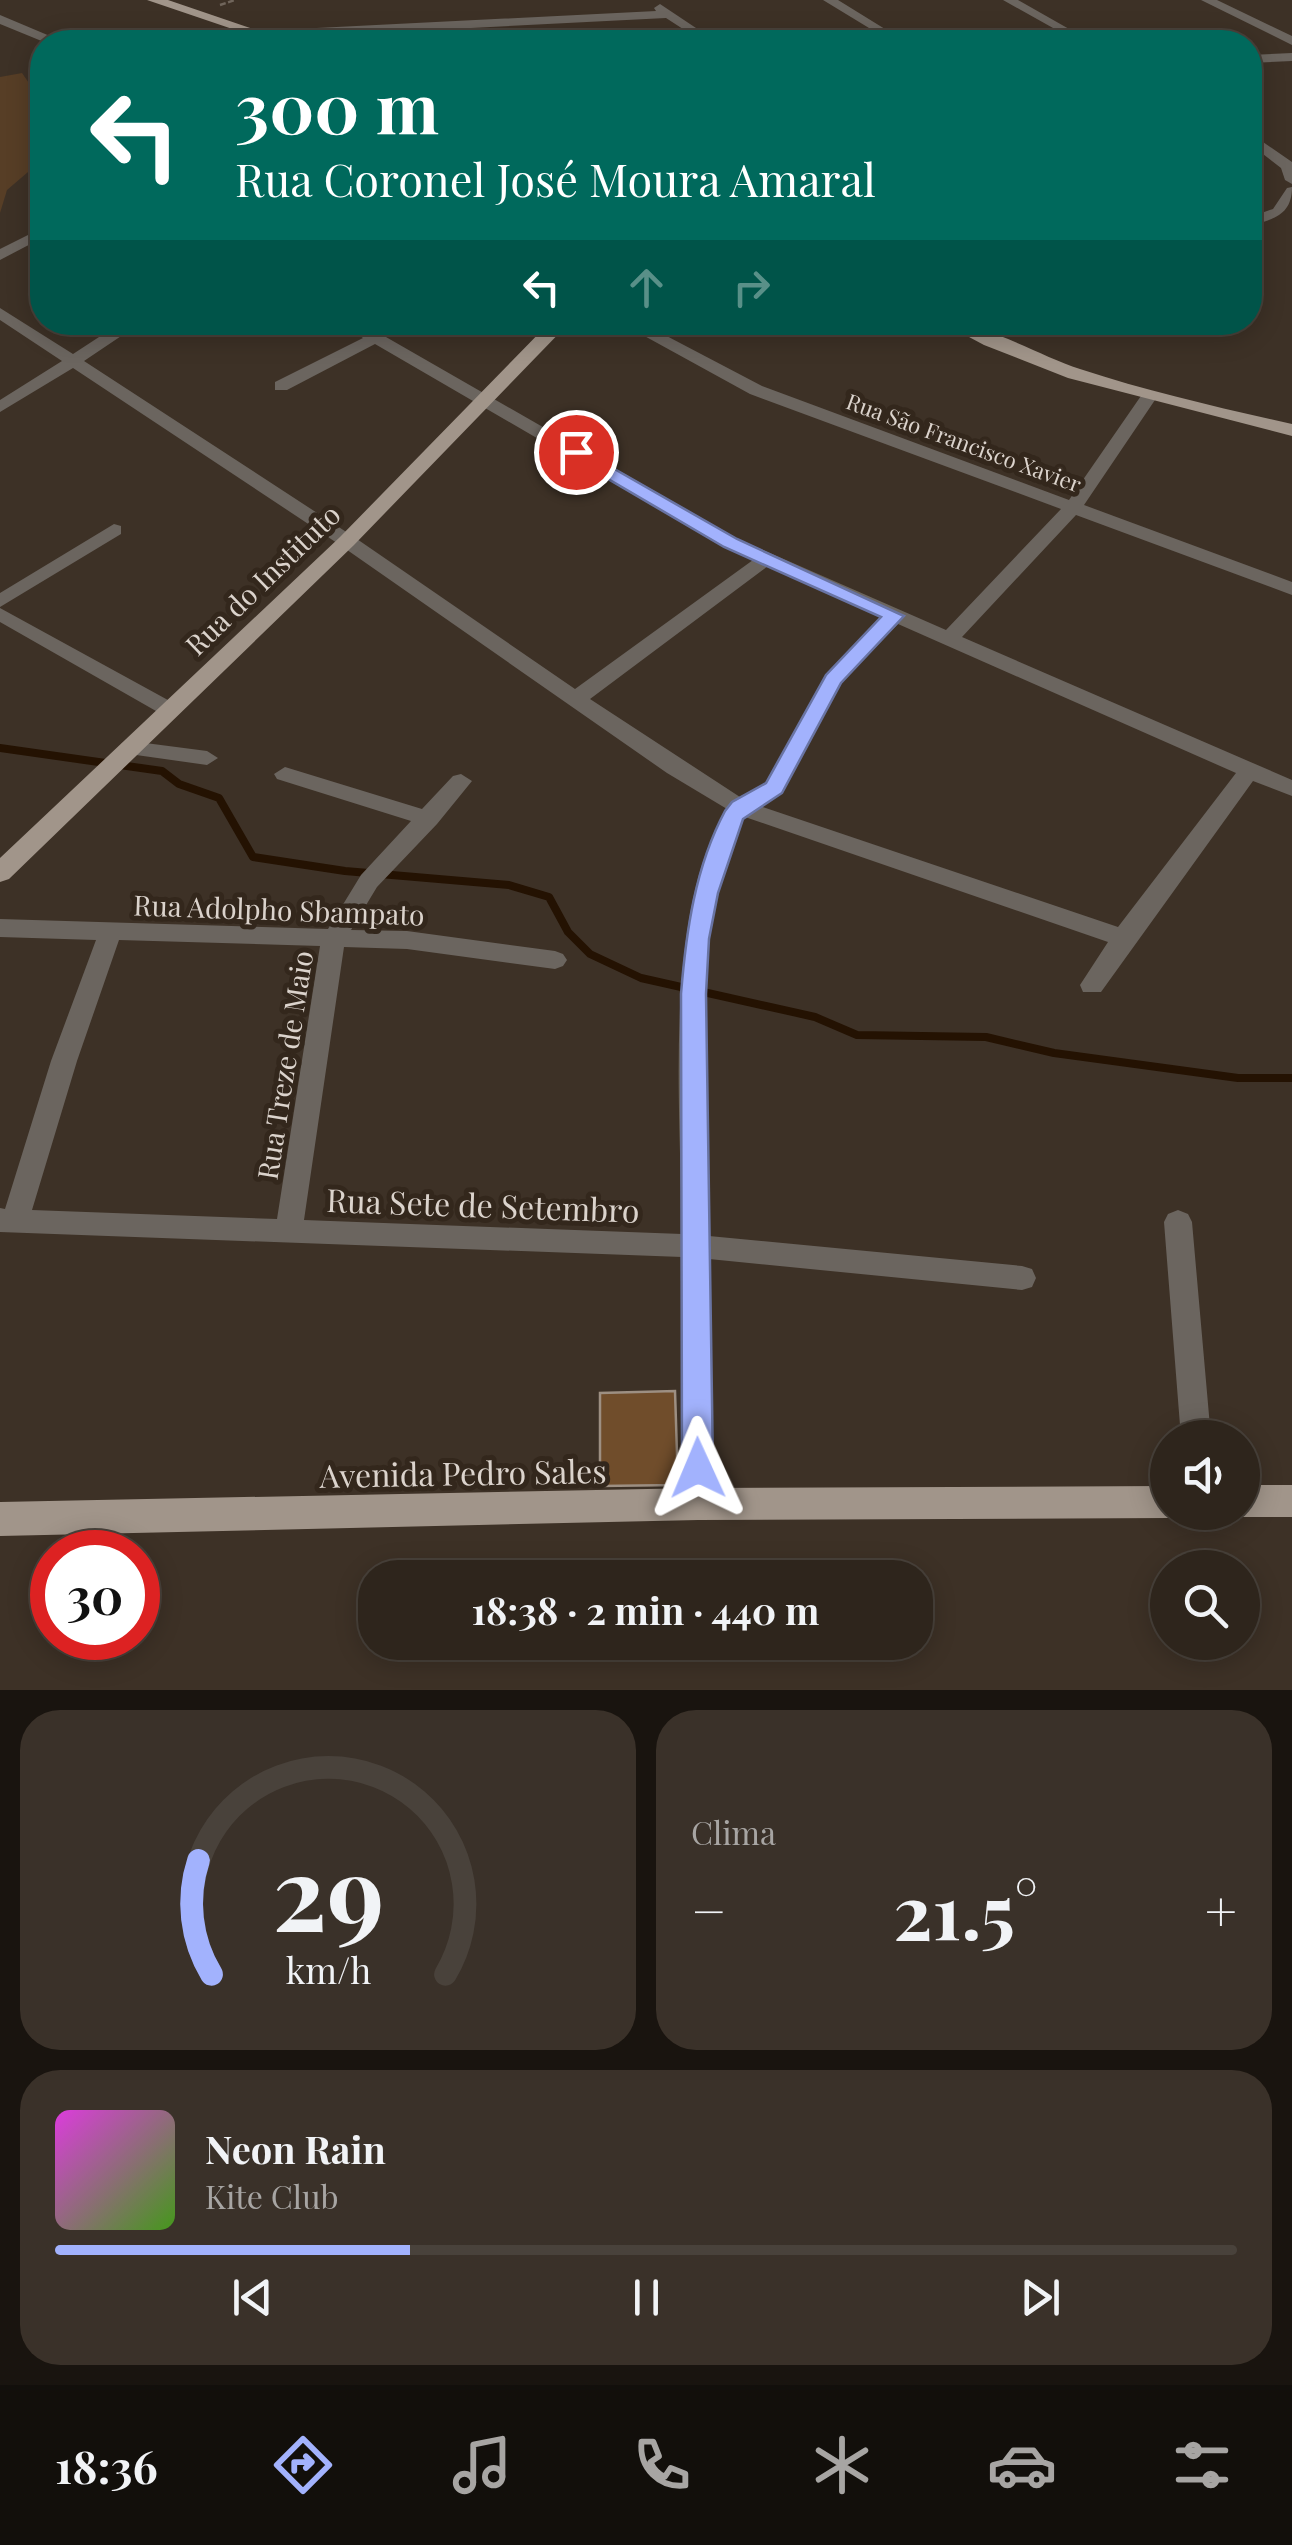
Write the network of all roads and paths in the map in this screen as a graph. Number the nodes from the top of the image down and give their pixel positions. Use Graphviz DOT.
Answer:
graph roads {
  1 [pos="154,0"];
  2 [pos="648,0"];
  3 [pos="829,0"];
  4 [pos="1009,0"];
  5 [pos="1207,0"];
  6 [pos="669,14"];
  7 [pos="0,19"];
  8 [pos="242,30"];
  9 [pos="355,30"];
  10 [pos="693,30"];
  11 [pos="880,30"];
  12 [pos="1064,30"];
  13 [pos="30,32"];
  14 [pos="1292,41"];
  15 [pos="1292,57"];
  16 [pos="1262,58"];
  17 [pos="1262,147"];
  18 [pos="1291,171"];
  19 [pos="1292,191"];
  20 [pos="1262,218"];
  21 [pos="30,239"];
  22 [pos="0,255"];
  23 [pos="0,313"];
  24 [pos="30,333"];
  25 [pos="32,335"];
  26 [pos="114,335"];
  27 [pos="370,335"];
  28 [pos="379,335"];
  29 [pos="548,335"];
  30 [pos="652,335"];
  31 [pos="978,335"];
  32 [pos="375,338"];
  33 [pos="72,362"];
  34 [pos="281,386"];
  35 [pos="1150,397"];
  36 [pos="483,398"];
  37 [pos="0,408"];
  38 [pos="1292,430"];
  39 [pos="1074,506"];
  40 [pos="114,530"];
  41 [pos="347,541"];
  42 [pos="765,560"];
  43 [pos="1292,588"];
  44 [pos="0,600"];
  45 [pos="0,614"];
  46 [pos="894,616"];
  47 [pos="948,639"];
  48 [pos="576,699"];
  49 [pos="170,710"];
  50 [pos="130,748"];
  51 [pos="207,758"];
  52 [pos="1250,771"];
  53 [pos="285,774"];
  54 [pos="462,781"];
  55 [pos="1292,789"];
  56 [pos="740,808"];
  57 [pos="428,819"];
  58 [pos="0,873"];
  59 [pos="0,928"];
  60 [pos="110,933"];
  61 [pos="1122,938"];
  62 [pos="333,940"];
  63 [pos="554,960"];
  64 [pos="1092,985"];
  65 [pos="7,1220"];
  66 [pos="1178,1222"];
  67 [pos="288,1234"];
  68 [pos="694,1246"];
  69 [pos="1022,1278"];
  70 [pos="1194,1420"];
  71 [pos="1260,1501"];
  72 [pos="1292,1501"];
  73 [pos="1150,1502"];
  74 [pos="698,1504"];
  75 [pos="0,1519"];
  1 -- 8 [label="main road"];
  2 -- 6 [label="street"];
  3 -- 11 [label="street"];
  4 -- 12 [label="street"];
  5 -- 14 [label="street"];
  6 -- 9 [label="street"];
  6 -- 10 [label="street"];
  7 -- 13 [label="street"];
  15 -- 16 [label="street"];
  17 -- 18 [label="street"];
  19 -- 20 [label="street"];
  21 -- 22 [label="street"];
  23 -- 24 [label="street"];
  25 -- 33 [label="street"];
  26 -- 33 [label="street"];
  27 -- 32 [label="street"];
  28 -- 32 [label="street"];
  29 -- 36 [label="main road, Rua do Instituto"];
  30 -- 39 [label="street, Rua São Francisco Xavier"];
  31 -- 35 [label="main road"];
  32 -- 34 [label="street"];
  32 -- 36 [label="street"];
  33 -- 37 [label="street"];
  33 -- 41 [label="street"];
  35 -- 38 [label="main road"];
  35 -- 39 [label="street"];
  36 -- 41 [label="main road, Rua do Instituto"];
  36 -- 42 [label="street"];
  39 -- 43 [label="street, Rua São Francisco Xavier"];
  39 -- 47 [label="street"];
  40 -- 44 [label="street"];
  41 -- 48 [label="street"];
  41 -- 49 [label="main road, Rua do Instituto"];
  42 -- 46 [label="street"];
  42 -- 48 [label="street"];
  45 -- 49 [label="street"];
  46 -- 47 [label="street"];
  46 -- 56 [label="street"];
  47 -- 52 [label="street"];
  48 -- 56 [label="street"];
  49 -- 50 [label="main road, Rua do Instituto"];
  50 -- 51 [label="street"];
  50 -- 58 [label="main road, Rua do Instituto"];
  52 -- 55 [label="street"];
  52 -- 61 [label="street"];
  53 -- 57 [label="street"];
  54 -- 57 [label="street, Rua Treze de Maio"];
  56 -- 61 [label="street"];
  56 -- 68 [label="street"];
  57 -- 62 [label="street, Rua Treze de Maio"];
  59 -- 60 [label="street, Rua Adolpho Sbampato"];
  60 -- 62 [label="street, Rua Adolpho Sbampato"];
  60 -- 65 [label="street"];
  61 -- 64 [label="street"];
  62 -- 63 [label="street, Rua Adolpho Sbampato"];
  62 -- 67 [label="street, Rua Treze de Maio"];
  65 -- 67 [label="street, Rua Sete de Setembro"];
  66 -- 70 [label="street"];
  67 -- 68 [label="street, Rua Sete de Setembro"];
  68 -- 69 [label="street, Rua Sete de Setembro"];
  68 -- 74 [label="street"];
  71 -- 72 [label="main road"];
  73 -- 74 [label="main road, Avenida Pedro Sales"];
  74 -- 75 [label="main road, Avenida Pedro Sales"];
}
